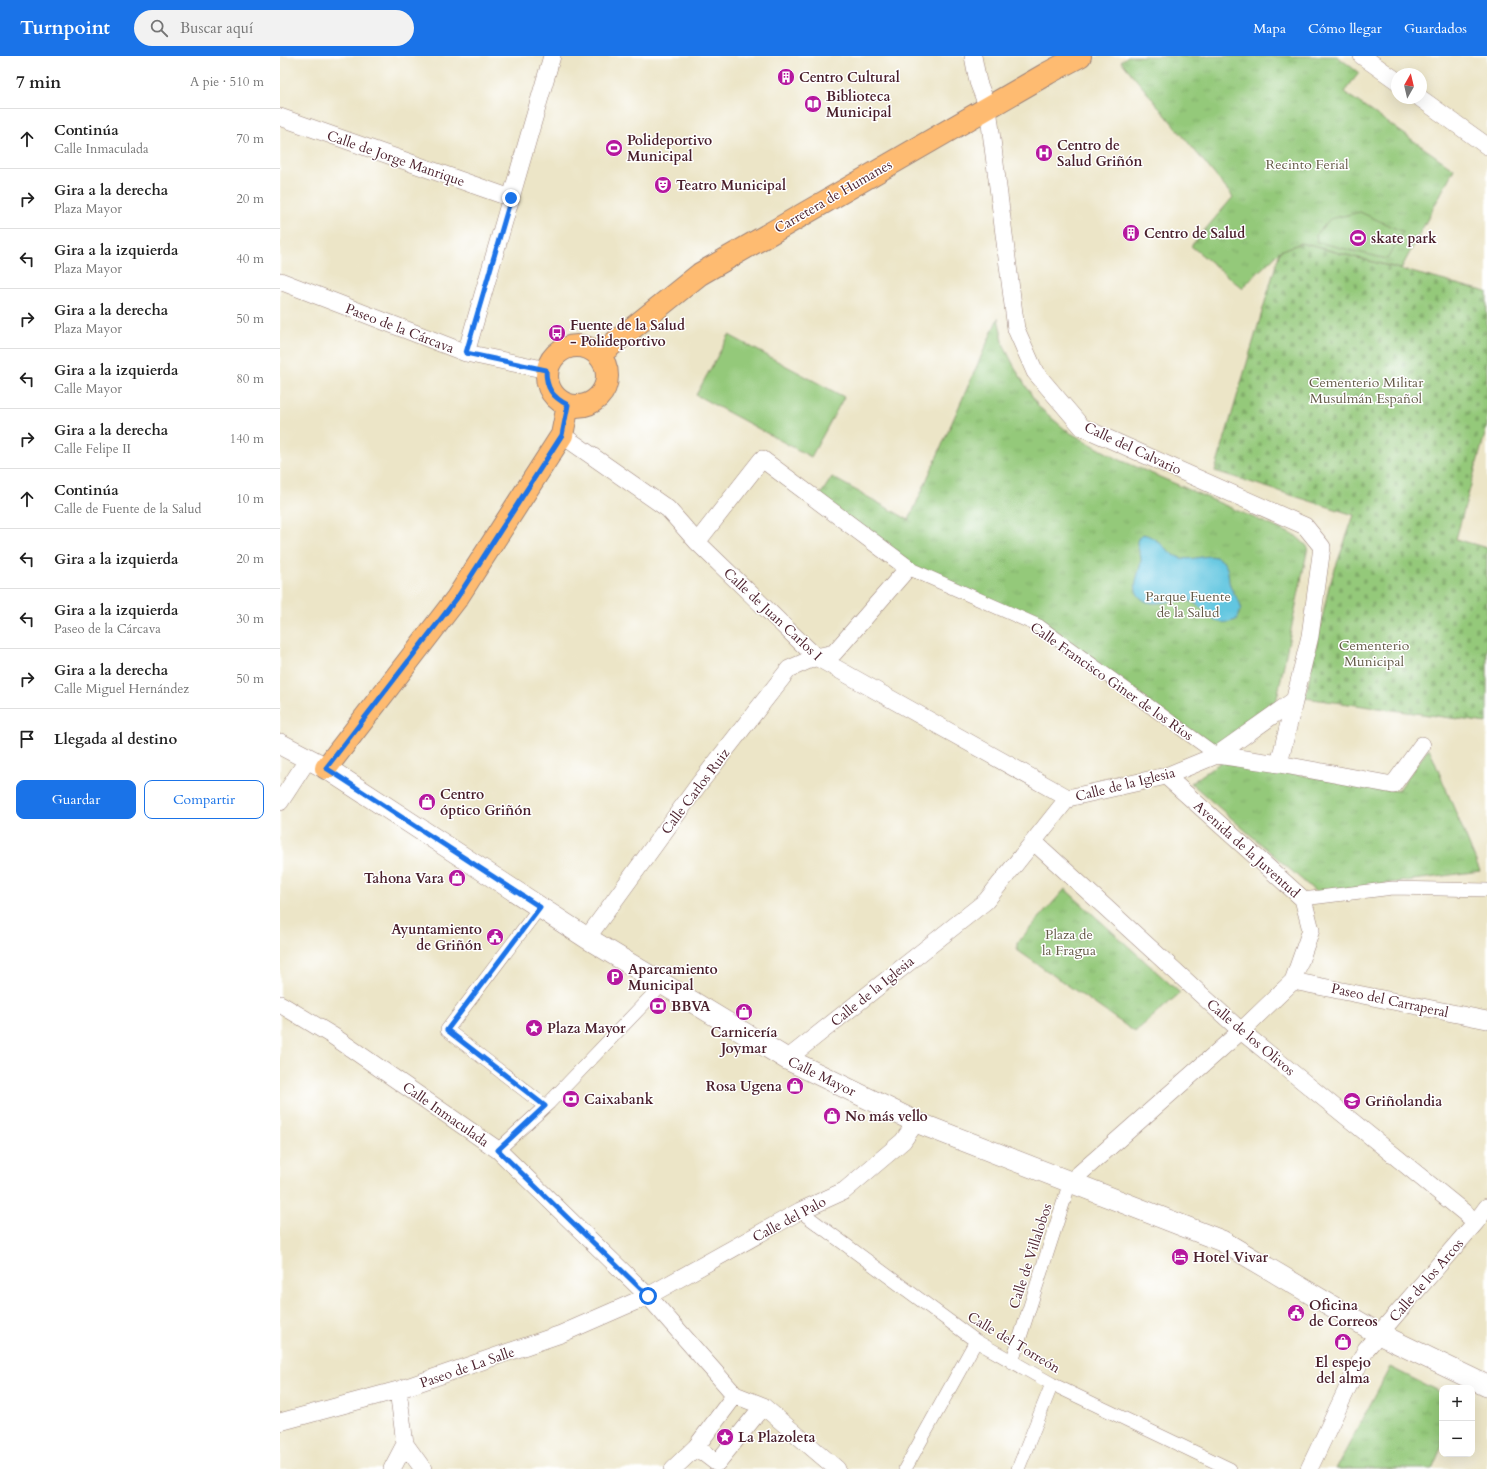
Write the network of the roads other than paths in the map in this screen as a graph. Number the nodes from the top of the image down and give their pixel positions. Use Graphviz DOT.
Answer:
graph roads {
  1 [pos="552,56"];
  2 [pos="973,56"];
  3 [pos="1080,56"];
  4 [pos="1362,56"];
  5 [pos="1391,77"];
  6 [pos="1427,103"];
  7 [pos="988,108"];
  8 [pos="280,117"];
  9 [pos="1487,146"];
  10 [pos="511,198"];
  11 [pos="280,282"];
  12 [pos="466,353"];
  13 [pos="599,355"];
  14 [pos="546,370"];
  15 [pos="568,405"];
  16 [pos="562,435"];
  17 [pos="697,542"];
  18 [pos="908,568"];
  19 [pos="816,657"];
  20 [pos="1293,701"];
  21 [pos="280,744"];
  22 [pos="1422,745"];
  23 [pos="1217,755"];
  24 [pos="317,763"];
  25 [pos="1279,764"];
  26 [pos="1166,776"];
  27 [pos="1068,798"];
  28 [pos="280,802"];
  29 [pos="1034,842"];
  30 [pos="1487,890"];
  31 [pos="1303,899"];
  32 [pos="538,906"];
  33 [pos="587,938"];
  34 [pos="1293,980"];
  35 [pos="657,981"];
  36 [pos="280,1004"];
  37 [pos="1487,1020"];
  38 [pos="1241,1031"];
  39 [pos="787,1059"];
  40 [pos="545,1106"];
  41 [pos="916,1122"];
  42 [pos="498,1150"];
  43 [pos="1100,1157"];
  44 [pos="1070,1182"];
  45 [pos="1094,1191"];
  46 [pos="1487,1206"];
  47 [pos="800,1211"];
  48 [pos="1476,1222"];
  49 [pos="648,1296"];
  50 [pos="1379,1334"];
  51 [pos="976,1341"];
  52 [pos="1012,1362"];
  53 [pos="1052,1384"];
  54 [pos="1487,1386"];
  55 [pos="398,1390"];
  56 [pos="735,1395"];
  57 [pos="763,1406"];
  58 [pos="280,1422"];
  59 [pos="405,1444"];
  60 [pos="696,1447"];
  61 [pos="392,1469"];
  62 [pos="423,1469"];
  63 [pos="673,1469"];
  64 [pos="837,1469"];
  65 [pos="905,1469"];
  66 [pos="1018,1469"];
  67 [pos="1230,1469"];
  68 [pos="1309,1469"];
  1 -- 10 [label="street"];
  2 -- 7 [label="street, Calle del Calvario"];
  3 -- 7 [label="main road, Carretera de Humanes"];
  4 -- 5 [label="street"];
  6 -- 9 [label="street"];
  7 -- 13 [label="main road, Carretera de Humanes"];
  7 -- 20 [label="street, Calle del Calvario"];
  8 -- 10 [label="street, Calle de Jorge Manrique"];
  10 -- 12 [label="street"];
  11 -- 12 [label="street, Paseo de la Cárcava"];
  12 -- 14 [label="street, Paseo de la Cárcava"];
  13 -- 14 [label="main road"];
  13 -- 15 [label="main road"];
  14 -- 15 [label="main road"];
  15 -- 16 [label="main road"];
  16 -- 17 [label="street, Calle de Juan Carlos I"];
  16 -- 24 [label="main road"];
  17 -- 18 [label="street, Calle Francisco Giner de los Ríos"];
  17 -- 19 [label="street, Calle de Juan Carlos I"];
  18 -- 19 [label="street, Calle Carlos Ruiz"];
  18 -- 23 [label="street, Calle Francisco Giner de los Ríos"];
  19 -- 27 [label="street, Calle de Juan Carlos I"];
  19 -- 33 [label="street, Calle Carlos Ruiz"];
  20 -- 23 [label="street"];
  20 -- 25 [label="street, Calle del Calvario"];
  21 -- 24 [label="street"];
  22 -- 25 [label="street"];
  23 -- 25 [label="street"];
  23 -- 26 [label="street, Calle de la Iglesia"];
  24 -- 28 [label="street"];
  24 -- 32 [label="street"];
  26 -- 27 [label="street, Calle de la Iglesia"];
  26 -- 31 [label="street, Avenida de la Juventud"];
  27 -- 29 [label="street, Calle de la Iglesia"];
  29 -- 38 [label="street, Calle de los Olivos"];
  29 -- 39 [label="street, Calle de la Iglesia"];
  30 -- 31 [label="street"];
  31 -- 34 [label="street, Avenida de la Juventud"];
  32 -- 33 [label="street, Calle Mayor"];
  32 -- 40 [label="street"];
  33 -- 35 [label="street, Calle Mayor"];
  34 -- 37 [label="street, Paseo del Carraperal"];
  34 -- 38 [label="street, Avenida de la Juventud"];
  35 -- 39 [label="street, Calle Mayor"];
  35 -- 40 [label="street"];
  36 -- 42 [label="street, Calle Inmaculada"];
  38 -- 43 [label="street, Avenida de la Juventud"];
  38 -- 48 [label="street, Calle de los Olivos"];
  39 -- 41 [label="street, Calle Mayor"];
  40 -- 42 [label="street"];
  41 -- 44 [label="street, Calle Mayor"];
  41 -- 47 [label="street, Calle del Palo"];
  42 -- 49 [label="street, Calle Inmaculada"];
  43 -- 44 [label="street, Avenida de la Juventud"];
  43 -- 45 [label="street"];
  44 -- 45 [label="street, Calle Mayor"];
  44 -- 52 [label="street, Calle de Villalobos"];
  45 -- 50 [label="street, Calle Mayor"];
  46 -- 48 [label="street, Calle de los Arcos"];
  47 -- 49 [label="street, Calle del Palo"];
  47 -- 51 [label="street, Calle del Torreón"];
  48 -- 50 [label="street, Calle de los Arcos"];
  49 -- 55 [label="street, Paseo de La Salle"];
  49 -- 56 [label="street, Calle Inmaculada"];
  50 -- 54 [label="street, Calle Mayor"];
  50 -- 68 [label="street, Calle de los Arcos"];
  51 -- 52 [label="street, Calle del Torreón"];
  51 -- 65 [label="street"];
  52 -- 53 [label="street, Calle del Torreón"];
  53 -- 66 [label="street"];
  53 -- 67 [label="street, Calle del Torreón"];
  55 -- 58 [label="street, Paseo de La Salle"];
  55 -- 59 [label="street"];
  56 -- 57 [label="street"];
  56 -- 60 [label="street"];
  57 -- 60 [label="street"];
  57 -- 64 [label="street"];
  59 -- 61 [label="street"];
  59 -- 62 [label="street"];
  60 -- 63 [label="street"];
}
